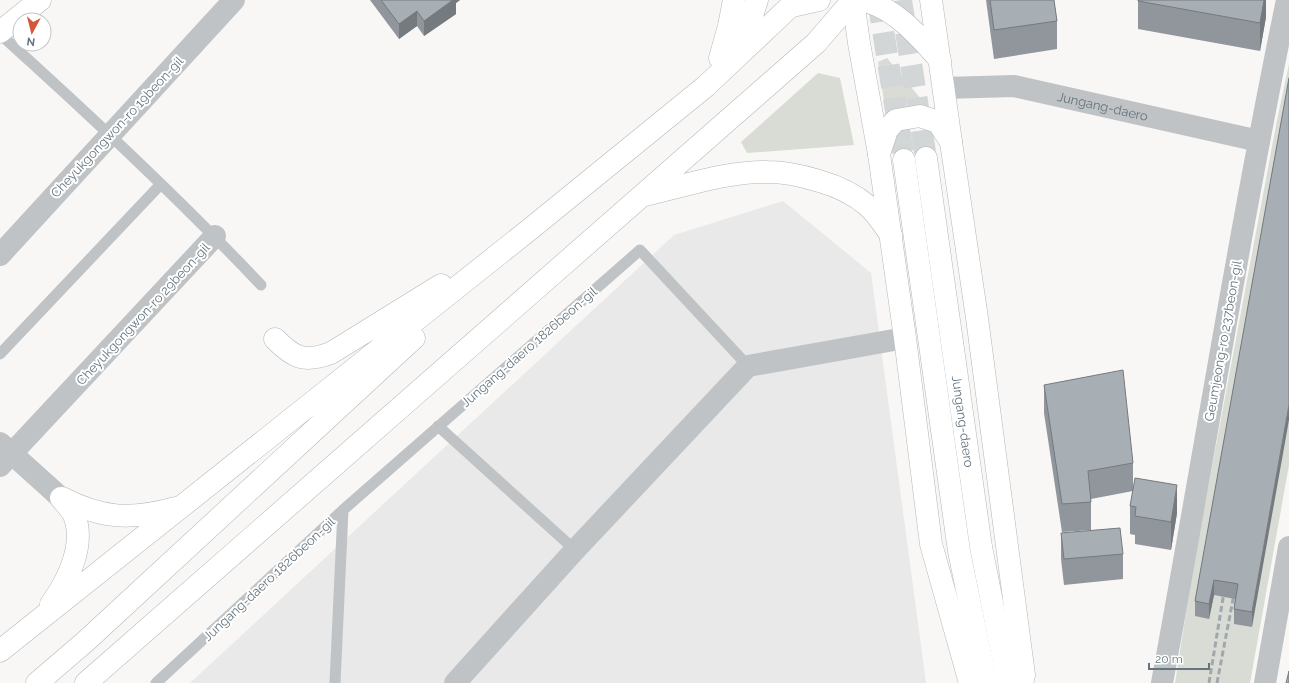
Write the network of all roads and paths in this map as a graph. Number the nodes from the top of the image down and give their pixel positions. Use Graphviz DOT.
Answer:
graph roads {
  1 [pos="40,0"];
  2 [pos="234,0"];
  3 [pos="734,0"];
  4 [pos="757,0"];
  5 [pos="820,0"];
  6 [pos="853,0"];
  7 [pos="858,0"];
  8 [pos="931,0"];
  9 [pos="1287,0"];
  10 [pos="795,3"];
  11 [pos="0,33"];
  12 [pos="1282,59"];
  13 [pos="940,60"];
  14 [pos="706,86"];
  15 [pos="944,88"];
  16 [pos="110,135"];
  17 [pos="1259,141"];
  18 [pos="951,142"];
  19 [pos="879,154"];
  20 [pos="926,158"];
  21 [pos="904,160"];
  22 [pos="161,184"];
  23 [pos="642,196"];
  24 [pos="529,230"];
  25 [pos="891,235"];
  26 [pos="215,236"];
  27 [pos="0,255"];
  28 [pos="261,284"];
  29 [pos="905,338"];
  30 [pos="275,339"];
  31 [pos="0,354"];
  32 [pos="748,366"];
  33 [pos="438,426"];
  34 [pos="4,455"];
  35 [pos="61,498"];
  36 [pos="182,506"];
  37 [pos="343,510"];
  38 [pos="1289,547"];
  39 [pos="576,550"];
  40 [pos="40,619"];
  41 [pos="0,651"];
  42 [pos="37,683"];
  43 [pos="86,683"];
  44 [pos="156,683"];
  45 [pos="335,683"];
  46 [pos="455,683"];
  47 [pos="970,683"];
  48 [pos="986,683"];
  49 [pos="1008,683"];
  50 [pos="1022,683"];
  51 [pos="1162,683"];
  52 [pos="1264,683"];
  1 -- 11 [label="main road"];
  2 -- 16 [label="street, Cheyukgongwon-ro 19beon-gil"];
  3 -- 14 [label="main road"];
  4 -- 14 [label="main road"];
  5 -- 10 [label="main road"];
  6 -- 19 [label="main road"];
  6 -- 23 [label="main road"];
  7 -- 13 [label="main road"];
  8 -- 13 [label="main road"];
  9 -- 12 [label="street, Geumjeong-ro 237beon-gil"];
  10 -- 14 [label="main road"];
  11 -- 16 [label="lane, Cheyukgongwon-ro 29beon-gil"];
  12 -- 17 [label="street, Geumjeong-ro 237beon-gil"];
  13 -- 15 [label="main road"];
  14 -- 24 [label="main road"];
  15 -- 17 [label="street, Jungang-daero"];
  15 -- 18 [label="main road"];
  16 -- 22 [label="lane, Cheyukgongwon-ro 29beon-gil"];
  16 -- 27 [label="street, Cheyukgongwon-ro 19beon-gil"];
  17 -- 51 [label="street, Geumjeong-ro 237beon-gil"];
  18 -- 19 [label="main road"];
  18 -- 50 [label="main road"];
  19 -- 25 [label="main road"];
  20 -- 49 [label="main road, Jungang-daero"];
  21 -- 48 [label="main road, Jungang-daero"];
  22 -- 26 [label="lane, Cheyukgongwon-ro 29beon-gil"];
  22 -- 31 [label="lane"];
  23 -- 25 [label="main road"];
  23 -- 43 [label="main road"];
  24 -- 30 [label="main road"];
  24 -- 36 [label="main road"];
  24 -- 42 [label="main road"];
  25 -- 29 [label="main road"];
  26 -- 28 [label="lane"];
  26 -- 34 [label="street, Cheyukgongwon-ro 29beon-gil"];
  29 -- 32 [label="street"];
  29 -- 47 [label="main road"];
  32 -- 33 [label="lane, Jungang-daero 1826beon-gil"];
  32 -- 39 [label="street"];
  33 -- 37 [label="lane"];
  33 -- 39 [label="lane"];
  34 -- 35 [label="street"];
  35 -- 36 [label="main road"];
  35 -- 40 [label="main road"];
  36 -- 40 [label="main road"];
  37 -- 44 [label="lane, Jungang-daero 1826beon-gil"];
  37 -- 45 [label="lane, Jungang-daero 1826beon-gil"];
  38 -- 52 [label="street"];
  39 -- 46 [label="street"];
  40 -- 41 [label="main road"];
}
